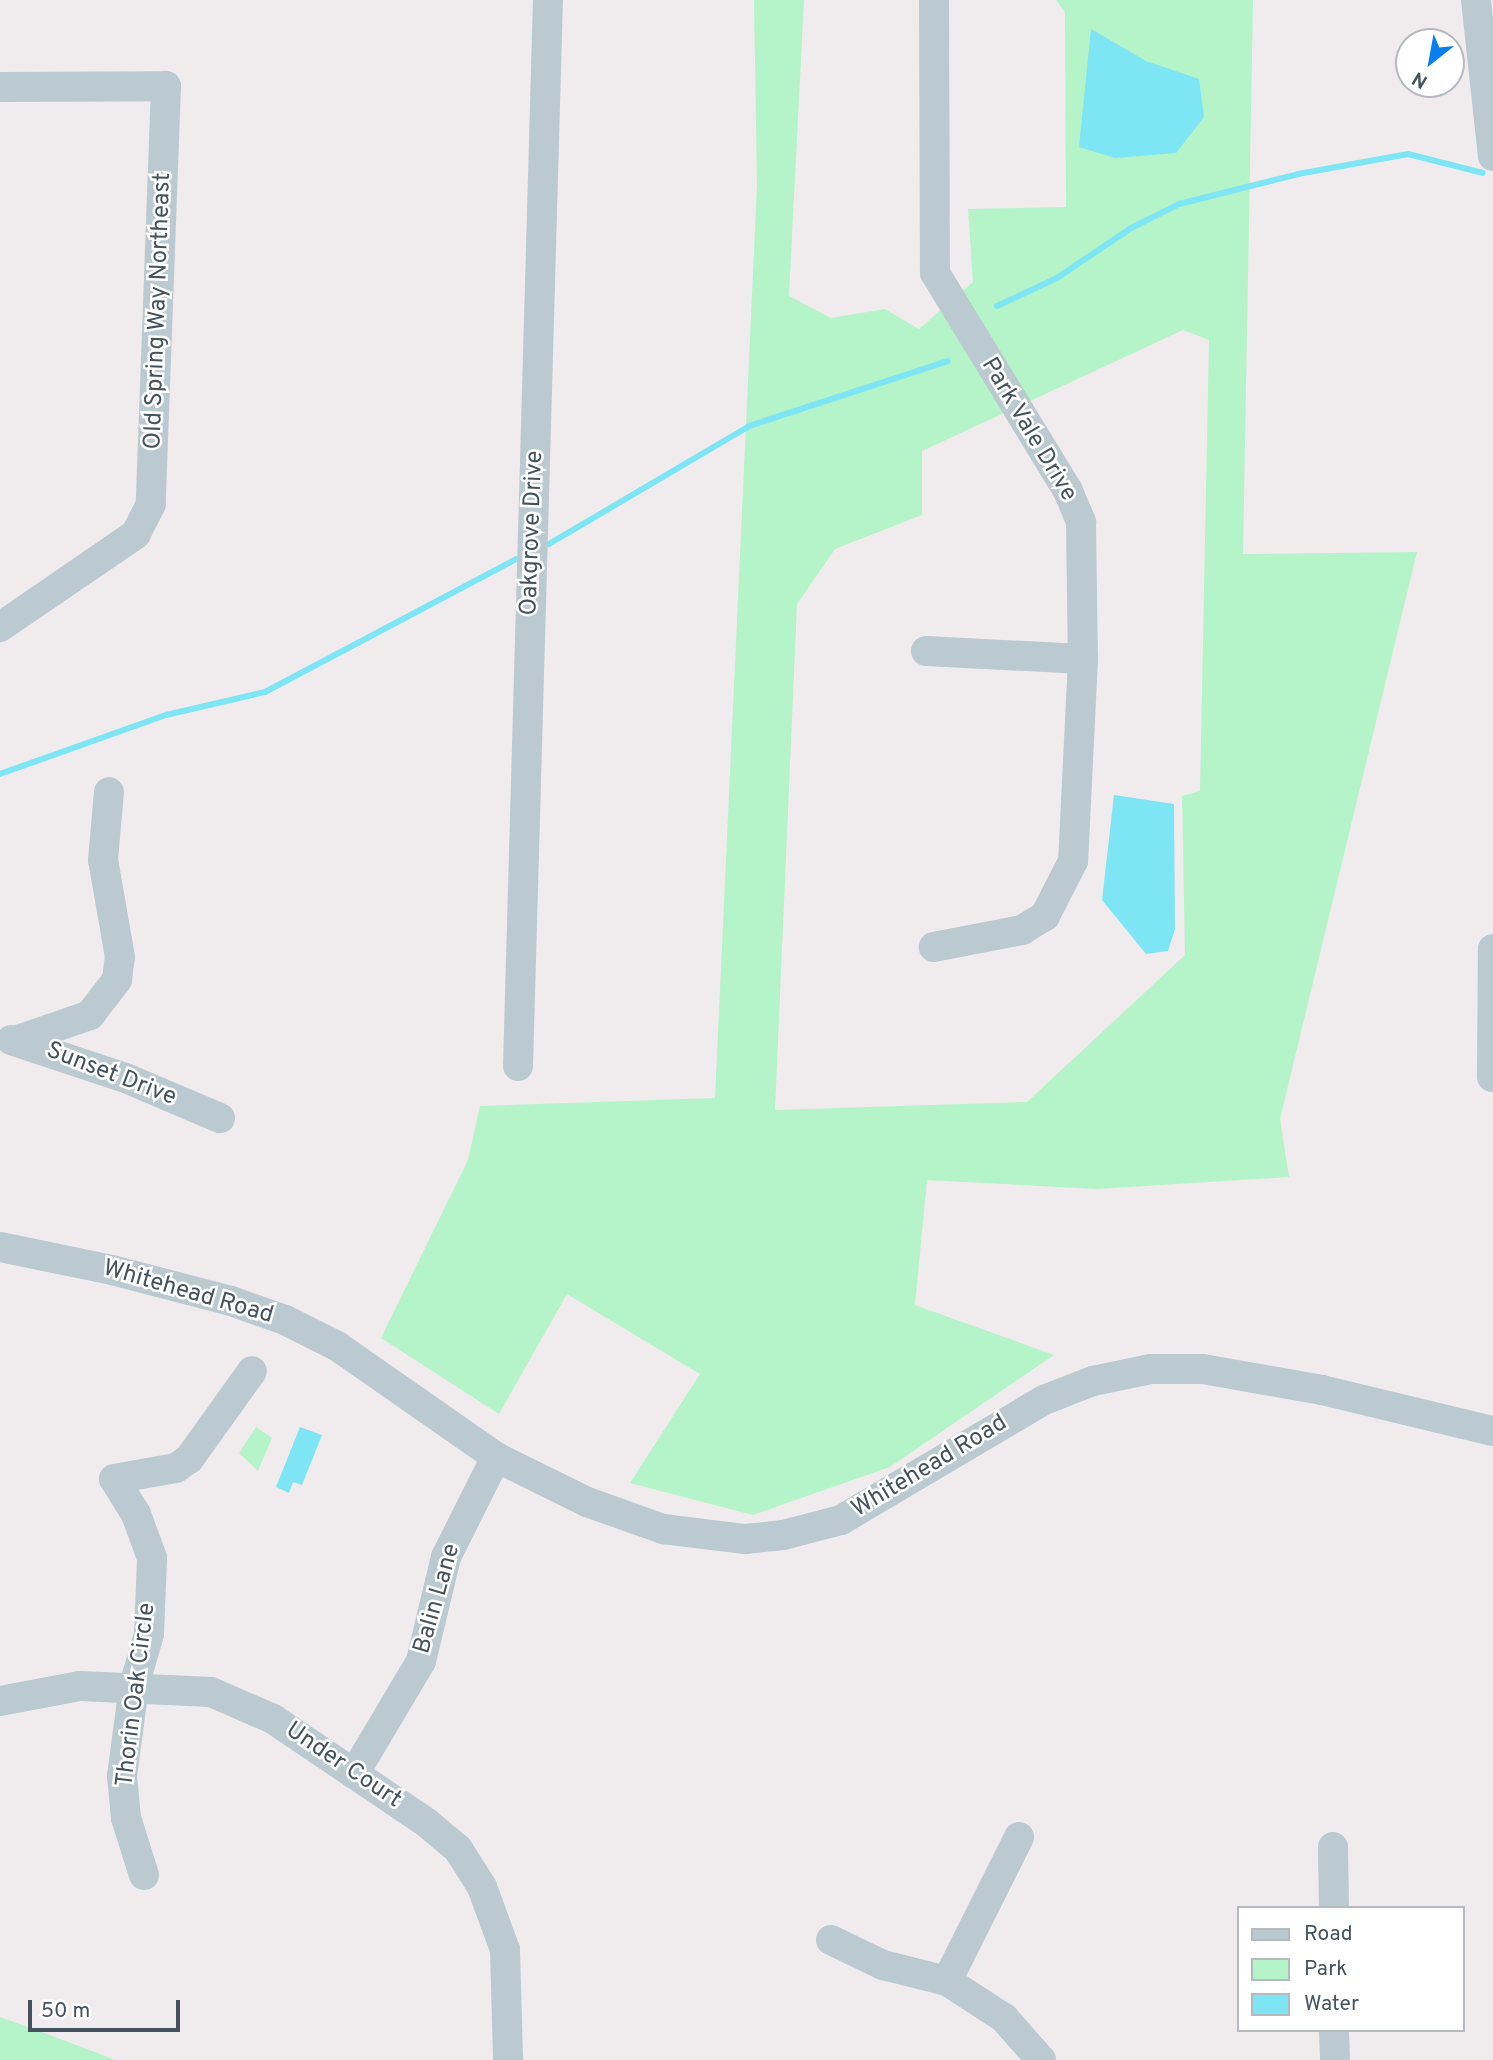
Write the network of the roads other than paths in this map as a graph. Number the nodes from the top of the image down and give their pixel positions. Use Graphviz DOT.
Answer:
graph roads {
  1 [pos="548,0"];
  2 [pos="934,0"];
  3 [pos="1476,0"];
  4 [pos="0,87"];
  5 [pos="1493,156"];
  6 [pos="0,627"];
  7 [pos="926,651"];
  8 [pos="1083,659"];
  9 [pos="108,792"];
  10 [pos="934,947"];
  11 [pos="1493,949"];
  12 [pos="9,1039"];
  13 [pos="518,1066"];
  14 [pos="1492,1077"];
  15 [pos="220,1118"];
  16 [pos="0,1247"];
  17 [pos="252,1371"];
  18 [pos="1493,1431"];
  19 [pos="496,1457"];
  20 [pos="134,1686"];
  21 [pos="0,1701"];
  22 [pos="354,1774"];
  23 [pos="1019,1837"];
  24 [pos="1333,1847"];
  25 [pos="144,1875"];
  26 [pos="1334,1906"];
  27 [pos="831,1940"];
  28 [pos="947,1981"];
  29 [pos="1335,2032"];
  30 [pos="508,2060"];
  31 [pos="1041,2060"];
  32 [pos="1335,2060"];
  1 -- 13 [label="street, Oakgrove Drive"];
  2 -- 8 [label="street, Park Vale Drive"];
  3 -- 5 [label="street"];
  4 -- 6 [label="street, Old Spring Way Northeast"];
  7 -- 8 [label="street"];
  8 -- 10 [label="street, Park Vale Drive"];
  9 -- 12 [label="street"];
  11 -- 14 [label="street"];
  12 -- 15 [label="street, Sunset Drive"];
  16 -- 19 [label="street, Whitehead Road"];
  17 -- 20 [label="street, Thorin Oak Circle"];
  18 -- 19 [label="street, Whitehead Road"];
  19 -- 22 [label="street, Balin Lane"];
  20 -- 21 [label="street, Under Court"];
  20 -- 22 [label="street, Under Court"];
  20 -- 25 [label="street, Thorin Oak Circle"];
  22 -- 30 [label="street, Under Court"];
  23 -- 28 [label="street"];
  24 -- 26 [label="street"];
  27 -- 28 [label="street"];
  28 -- 31 [label="street"];
  29 -- 32 [label="street"];
}
